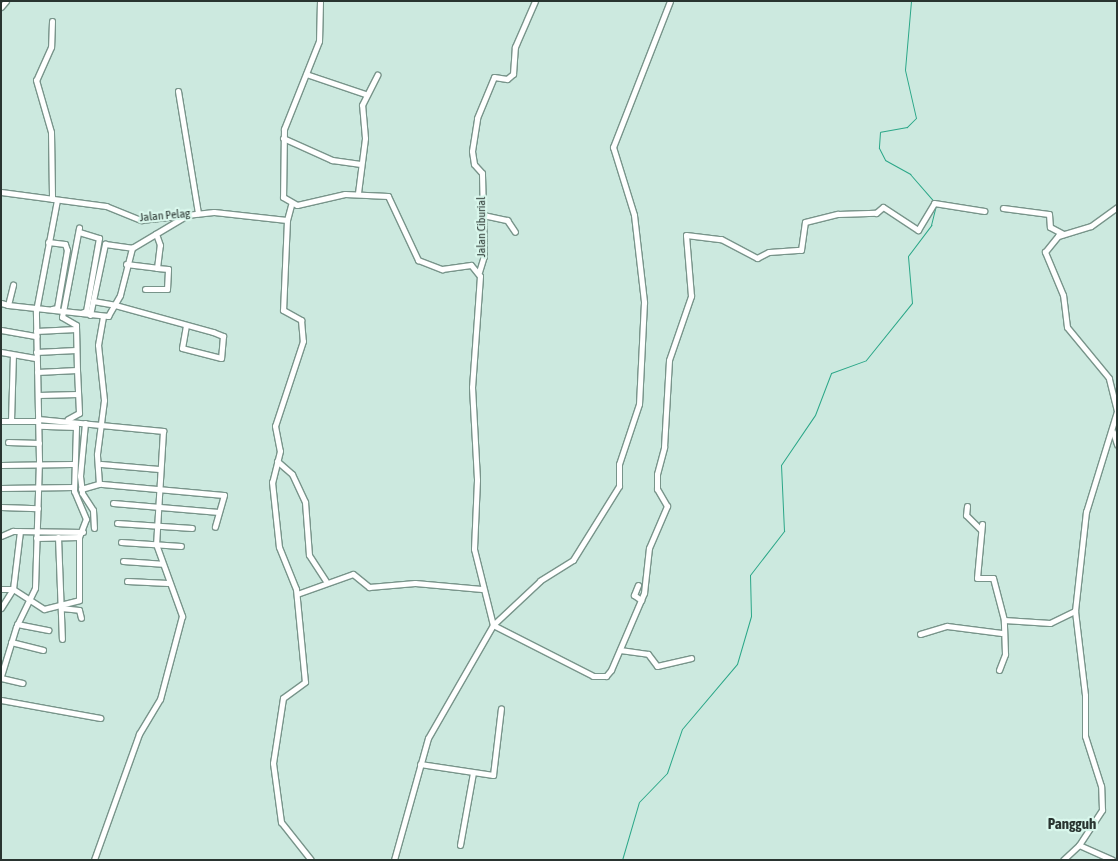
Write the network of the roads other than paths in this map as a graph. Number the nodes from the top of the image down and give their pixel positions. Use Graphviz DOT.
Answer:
graph roads {
  1 [pos="6,1"];
  2 [pos="320,1"];
  3 [pos="535,1"];
  4 [pos="670,1"];
  5 [pos="1,7"];
  6 [pos="52,20"];
  7 [pos="306,74"];
  8 [pos="377,75"];
  9 [pos="178,91"];
  10 [pos="365,94"];
  11 [pos="283,138"];
  12 [pos="359,164"];
  13 [pos="1,192"];
  14 [pos="358,193"];
  15 [pos="55,200"];
  16 [pos="291,205"];
  17 [pos="1117,207"];
  18 [pos="1003,208"];
  19 [pos="984,211"];
  20 [pos="198,213"];
  21 [pos="484,215"];
  22 [pos="186,216"];
  23 [pos="287,220"];
  24 [pos="515,232"];
  25 [pos="156,234"];
  26 [pos="1064,234"];
  27 [pos="48,242"];
  28 [pos="132,248"];
  29 [pos="126,264"];
  30 [pos="157,268"];
  31 [pos="480,272"];
  32 [pos="13,285"];
  33 [pos="145,290"];
  34 [pos="93,301"];
  35 [pos="1,303"];
  36 [pos="8,305"];
  37 [pos="115,305"];
  38 [pos="36,310"];
  39 [pos="63,312"];
  40 [pos="90,315"];
  41 [pos="103,317"];
  42 [pos="186,325"];
  43 [pos="76,329"];
  44 [pos="1,330"];
  45 [pos="36,334"];
  46 [pos="76,350"];
  47 [pos="1,352"];
  48 [pos="36,352"];
  49 [pos="13,355"];
  50 [pos="36,358"];
  51 [pos="214,359"];
  52 [pos="211,366"];
  53 [pos="77,370"];
  54 [pos="37,372"];
  55 [pos="78,394"];
  56 [pos="38,395"];
  57 [pos="62,420"];
  58 [pos="1,421"];
  59 [pos="12,421"];
  60 [pos="38,422"];
  61 [pos="85,423"];
  62 [pos="100,427"];
  63 [pos="1113,432"];
  64 [pos="8,442"];
  65 [pos="39,443"];
  66 [pos="1117,444"];
  67 [pos="276,461"];
  68 [pos="72,464"];
  69 [pos="101,464"];
  70 [pos="1,465"];
  71 [pos="39,465"];
  72 [pos="159,470"];
  73 [pos="102,484"];
  74 [pos="74,487"];
  75 [pos="1,488"];
  76 [pos="39,488"];
  77 [pos="82,489"];
  78 [pos="157,489"];
  79 [pos="113,503"];
  80 [pos="1,506"];
  81 [pos="967,506"];
  82 [pos="155,507"];
  83 [pos="38,508"];
  84 [pos="219,512"];
  85 [pos="117,523"];
  86 [pos="155,525"];
  87 [pos="214,527"];
  88 [pos="94,528"];
  89 [pos="192,528"];
  90 [pos="20,531"];
  91 [pos="83,532"];
  92 [pos="36,535"];
  93 [pos="1,536"];
  94 [pos="58,537"];
  95 [pos="79,537"];
  96 [pos="121,542"];
  97 [pos="156,544"];
  98 [pos="181,546"];
  99 [pos="123,561"];
  100 [pos="162,564"];
  101 [pos="127,581"];
  102 [pos="326,581"];
  103 [pos="168,583"];
  104 [pos="638,585"];
  105 [pos="1,589"];
  106 [pos="13,589"];
  107 [pos="482,589"];
  108 [pos="296,594"];
  109 [pos="31,600"];
  110 [pos="641,600"];
  111 [pos="1,608"];
  112 [pos="61,608"];
  113 [pos="1075,611"];
  114 [pos="81,618"];
  115 [pos="1004,620"];
  116 [pos="17,624"];
  117 [pos="493,625"];
  118 [pos="48,630"];
  119 [pos="1002,633"];
  120 [pos="920,634"];
  121 [pos="62,639"];
  122 [pos="11,642"];
  123 [pos="43,650"];
  124 [pos="620,650"];
  125 [pos="691,658"];
  126 [pos="999,670"];
  127 [pos="1,677"];
  128 [pos="22,683"];
  129 [pos="1,700"];
  130 [pos="501,708"];
  131 [pos="100,718"];
  132 [pos="420,764"];
  133 [pos="474,773"];
  134 [pos="1079,845"];
  135 [pos="460,846"];
  136 [pos="94,860"];
  137 [pos="311,860"];
  138 [pos="394,860"];
  139 [pos="1063,860"];
  140 [pos="1112,860"];
  1 -- 5 [label="street"];
  2 -- 7 [label="street"];
  3 -- 21 [label="street, Jalan Ciburial"];
  4 -- 117 [label="street"];
  6 -- 15 [label="street"];
  7 -- 10 [label="street"];
  7 -- 11 [label="street"];
  8 -- 10 [label="street"];
  9 -- 20 [label="street"];
  10 -- 12 [label="street"];
  11 -- 12 [label="street"];
  11 -- 16 [label="street"];
  12 -- 14 [label="street"];
  13 -- 15 [label="street, Jalan Pelag"];
  14 -- 16 [label="street"];
  14 -- 31 [label="street"];
  15 -- 22 [label="street, Jalan Pelag"];
  15 -- 27 [label="street"];
  16 -- 23 [label="street"];
  17 -- 26 [label="street"];
  18 -- 26 [label="street"];
  19 -- 110 [label="street"];
  20 -- 22 [label="street, Jalan Pelag"];
  20 -- 23 [label="street, Jalan Pelag"];
  21 -- 24 [label="street"];
  21 -- 31 [label="street, Jalan Ciburial"];
  22 -- 25 [label="street"];
  23 -- 67 [label="street"];
  25 -- 28 [label="street"];
  25 -- 30 [label="street"];
  26 -- 63 [label="street"];
  27 -- 38 [label="street"];
  27 -- 38 [label="street"];
  28 -- 29 [label="street"];
  28 -- 34 [label="street"];
  29 -- 30 [label="street"];
  29 -- 37 [label="street"];
  30 -- 33 [label="street"];
  31 -- 107 [label="street, Jalan Ciburial"];
  32 -- 36 [label="street"];
  34 -- 37 [label="street"];
  34 -- 40 [label="street"];
  35 -- 36 [label="street"];
  36 -- 38 [label="street"];
  37 -- 41 [label="street"];
  37 -- 42 [label="street"];
  38 -- 39 [label="street"];
  38 -- 45 [label="street"];
  39 -- 39 [label="street"];
  39 -- 40 [label="street"];
  39 -- 43 [label="street"];
  40 -- 41 [label="street"];
  41 -- 62 [label="street"];
  42 -- 51 [label="street"];
  42 -- 51 [label="street"];
  43 -- 45 [label="street"];
  43 -- 46 [label="street"];
  44 -- 45 [label="street"];
  45 -- 48 [label="street"];
  46 -- 48 [label="street"];
  46 -- 53 [label="street"];
  47 -- 49 [label="street"];
  48 -- 50 [label="street"];
  49 -- 50 [label="street"];
  49 -- 59 [label="street"];
  50 -- 54 [label="street"];
  51 -- 52 [label="street"];
  53 -- 54 [label="street"];
  53 -- 55 [label="street"];
  54 -- 56 [label="street"];
  55 -- 56 [label="street"];
  55 -- 57 [label="street"];
  56 -- 60 [label="street"];
  57 -- 60 [label="street"];
  57 -- 61 [label="street"];
  58 -- 59 [label="street"];
  59 -- 60 [label="street"];
  60 -- 65 [label="street"];
  60 -- 68 [label="street"];
  61 -- 62 [label="street"];
  61 -- 77 [label="street"];
  62 -- 72 [label="street"];
  62 -- 77 [label="street"];
  63 -- 66 [label="street"];
  63 -- 113 [label="street"];
  64 -- 65 [label="street"];
  65 -- 71 [label="street"];
  67 -- 102 [label="street"];
  67 -- 108 [label="street"];
  68 -- 71 [label="street"];
  68 -- 74 [label="street"];
  69 -- 72 [label="street"];
  70 -- 71 [label="street"];
  71 -- 76 [label="street"];
  72 -- 78 [label="street"];
  73 -- 78 [label="street"];
  74 -- 76 [label="street"];
  74 -- 91 [label="street"];
  75 -- 76 [label="street"];
  76 -- 83 [label="street"];
  77 -- 88 [label="street"];
  78 -- 82 [label="street"];
  78 -- 84 [label="street"];
  79 -- 82 [label="street"];
  80 -- 83 [label="street"];
  81 -- 115 [label="street"];
  82 -- 84 [label="street"];
  82 -- 86 [label="street"];
  83 -- 92 [label="street"];
  84 -- 87 [label="street"];
  85 -- 86 [label="street"];
  86 -- 89 [label="street"];
  86 -- 97 [label="street"];
  90 -- 92 [label="street"];
  90 -- 93 [label="street"];
  90 -- 106 [label="street"];
  91 -- 92 [label="street"];
  91 -- 95 [label="street"];
  92 -- 94 [label="street"];
  92 -- 109 [label="street"];
  94 -- 95 [label="street"];
  94 -- 112 [label="street"];
  95 -- 112 [label="street"];
  96 -- 97 [label="street"];
  97 -- 98 [label="street"];
  97 -- 100 [label="street"];
  99 -- 100 [label="street"];
  100 -- 103 [label="street"];
  101 -- 103 [label="street"];
  102 -- 107 [label="street"];
  102 -- 108 [label="street"];
  103 -- 136 [label="street"];
  104 -- 110 [label="street"];
  105 -- 106 [label="street"];
  106 -- 109 [label="street"];
  106 -- 111 [label="street"];
  107 -- 117 [label="street, Jalan Ciburial"];
  108 -- 137 [label="street"];
  109 -- 112 [label="street"];
  109 -- 116 [label="street"];
  110 -- 124 [label="street"];
  112 -- 114 [label="street"];
  112 -- 121 [label="street"];
  113 -- 115 [label="street"];
  113 -- 134 [label="street"];
  115 -- 119 [label="street"];
  116 -- 118 [label="street"];
  116 -- 122 [label="street"];
  117 -- 124 [label="street"];
  117 -- 132 [label="street"];
  119 -- 120 [label="street"];
  119 -- 126 [label="street"];
  122 -- 123 [label="street"];
  122 -- 127 [label="street"];
  124 -- 125 [label="street"];
  127 -- 128 [label="street"];
  129 -- 131 [label="street"];
  130 -- 133 [label="street"];
  132 -- 133 [label="street"];
  132 -- 138 [label="street"];
  133 -- 135 [label="street"];
  134 -- 139 [label="street"];
  134 -- 140 [label="street"];
}
